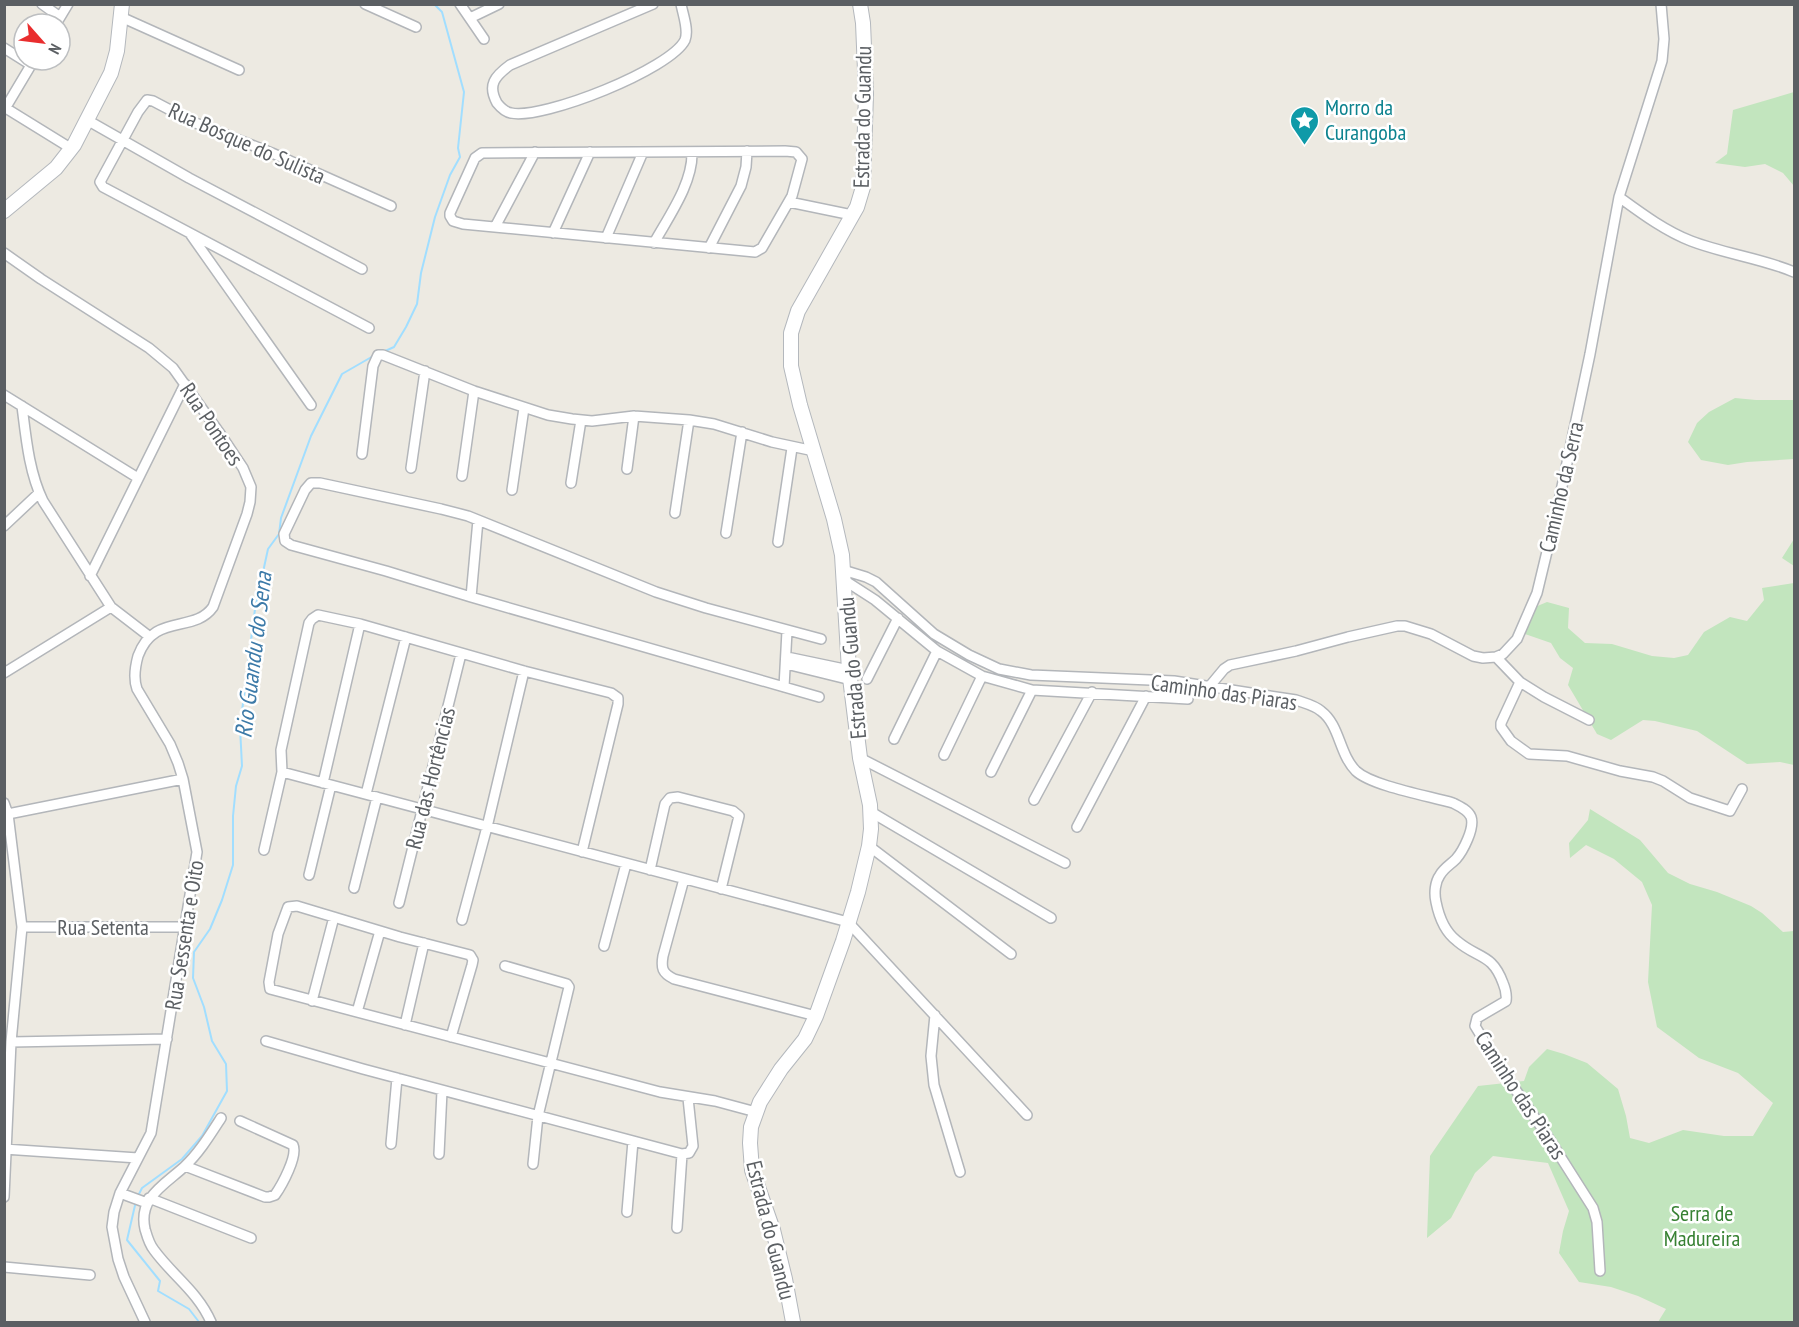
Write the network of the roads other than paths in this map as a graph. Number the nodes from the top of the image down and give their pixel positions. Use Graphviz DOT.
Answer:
graph roads {
  1 [pos="364,4"];
  2 [pos="460,4"];
  3 [pos="500,4"];
  4 [pos="653,4"];
  5 [pos="681,4"];
  6 [pos="860,4"];
  7 [pos="1661,4"];
  8 [pos="122,11"];
  9 [pos="470,18"];
  10 [pos="416,27"];
  11 [pos="484,39"];
  12 [pos="239,70"];
  13 [pos="27,72"];
  14 [pos="5,107"];
  15 [pos="87,120"];
  16 [pos="122,141"];
  17 [pos="72,149"];
  18 [pos="590,152"];
  19 [pos="643,152"];
  20 [pos="692,152"];
  21 [pos="747,152"];
  22 [pos="535,153"];
  23 [pos="1619,197"];
  24 [pos="789,202"];
  25 [pos="391,206"];
  26 [pos="4,211"];
  27 [pos="852,215"];
  28 [pos="495,227"];
  29 [pos="189,232"];
  30 [pos="553,232"];
  31 [pos="606,238"];
  32 [pos="654,243"];
  33 [pos="709,248"];
  34 [pos="4,253"];
  35 [pos="362,269"];
  36 [pos="1794,272"];
  37 [pos="369,328"];
  38 [pos="425,371"];
  39 [pos="185,384"];
  40 [pos="474,391"];
  41 [pos="4,394"];
  42 [pos="311,405"];
  43 [pos="22,406"];
  44 [pos="524,408"];
  45 [pos="634,417"];
  46 [pos="580,420"];
  47 [pos="689,420"];
  48 [pos="742,432"];
  49 [pos="792,447"];
  50 [pos="814,451"];
  51 [pos="362,453"];
  52 [pos="411,468"];
  53 [pos="627,469"];
  54 [pos="462,476"];
  55 [pos="138,478"];
  56 [pos="571,483"];
  57 [pos="512,489"];
  58 [pos="39,493"];
  59 [pos="675,513"];
  60 [pos="478,520"];
  61 [pos="4,526"];
  62 [pos="726,533"];
  63 [pos="778,542"];
  64 [pos="843,575"];
  65 [pos="90,576"];
  66 [pos="471,597"];
  67 [pos="111,607"];
  68 [pos="898,618"];
  69 [pos="360,624"];
  70 [pos="787,631"];
  71 [pos="150,637"];
  72 [pos="406,637"];
  73 [pos="821,639"];
  74 [pos="937,651"];
  75 [pos="461,654"];
  76 [pos="1496,657"];
  77 [pos="787,661"];
  78 [pos="524,671"];
  79 [pos="4,673"];
  80 [pos="850,675"];
  81 [pos="982,676"];
  82 [pos="867,679"];
  83 [pos="1520,682"];
  84 [pos="784,687"];
  85 [pos="1209,687"];
  86 [pos="1032,690"];
  87 [pos="1092,692"];
  88 [pos="1146,696"];
  89 [pos="819,697"];
  90 [pos="1188,699"];
  91 [pos="1589,720"];
  92 [pos="894,739"];
  93 [pos="944,755"];
  94 [pos="860,758"];
  95 [pos="282,772"];
  96 [pos="991,772"];
  97 [pos="183,779"];
  98 [pos="327,784"];
  99 [pos="1742,789"];
  100 [pos="366,794"];
  101 [pos="377,797"];
  102 [pos="1034,800"];
  103 [pos="4,803"];
  104 [pos="422,809"];
  105 [pos="871,812"];
  106 [pos="8,814"];
  107 [pos="487,827"];
  108 [pos="1077,827"];
  109 [pos="869,846"];
  110 [pos="264,850"];
  111 [pos="582,852"];
  112 [pos="1065,863"];
  113 [pos="626,864"];
  114 [pos="650,870"];
  115 [pos="309,875"];
  116 [pos="684,879"];
  117 [pos="354,888"];
  118 [pos="721,889"];
  119 [pos="399,903"];
  120 [pos="334,917"];
  121 [pos="1051,918"];
  122 [pos="462,920"];
  123 [pos="848,922"];
  124 [pos="22,927"];
  125 [pos="184,927"];
  126 [pos="380,931"];
  127 [pos="424,943"];
  128 [pos="604,946"];
  129 [pos="1011,954"];
  130 [pos="506,966"];
  131 [pos="4,990"];
  132 [pos="15,991"];
  133 [pos="312,1000"];
  134 [pos="357,1012"];
  135 [pos="935,1015"];
  136 [pos="816,1016"];
  137 [pos="405,1025"];
  138 [pos="451,1037"];
  139 [pos="167,1039"];
  140 [pos="266,1041"];
  141 [pos="11,1042"];
  142 [pos="551,1064"];
  143 [pos="398,1078"];
  144 [pos="442,1090"];
  145 [pos="688,1098"];
  146 [pos="756,1112"];
  147 [pos="1027,1115"];
  148 [pos="538,1116"];
  149 [pos="220,1118"];
  150 [pos="240,1121"];
  151 [pos="633,1141"];
  152 [pos="391,1144"];
  153 [pos="6,1149"];
  154 [pos="439,1154"];
  155 [pos="682,1154"];
  156 [pos="138,1158"];
  157 [pos="533,1164"];
  158 [pos="185,1166"];
  159 [pos="960,1172"];
  160 [pos="122,1194"];
  161 [pos="4,1197"];
  162 [pos="146,1201"];
  163 [pos="627,1212"];
  164 [pos="677,1228"];
  165 [pos="251,1238"];
  166 [pos="4,1267"];
  167 [pos="1600,1271"];
  168 [pos="90,1275"];
  169 [pos="145,1323"];
  170 [pos="211,1323"];
  171 [pos="793,1323"];
  1 -- 10 [label="street"];
  2 -- 9 [label="street"];
  3 -- 9 [label="street"];
  4 -- 5 [label="street"];
  6 -- 27 [label="street, Estrada do Guandu"];
  7 -- 23 [label="street, Caminho da Serra"];
  8 -- 12 [label="street"];
  8 -- 15 [label="street"];
  9 -- 11 [label="street"];
  13 -- 14 [label="street"];
  14 -- 17 [label="street"];
  15 -- 16 [label="street"];
  15 -- 17 [label="street"];
  16 -- 25 [label="street, Rua Bosque do Sulista"];
  16 -- 29 [label="street, Rua Bosque do Sulista"];
  16 -- 35 [label="street"];
  17 -- 26 [label="street"];
  18 -- 19 [label="street"];
  18 -- 22 [label="street"];
  18 -- 30 [label="street"];
  19 -- 20 [label="street"];
  19 -- 31 [label="street"];
  20 -- 21 [label="street"];
  20 -- 32 [label="street"];
  21 -- 24 [label="street"];
  21 -- 33 [label="street"];
  22 -- 28 [label="street"];
  22 -- 28 [label="street"];
  23 -- 36 [label="street"];
  23 -- 76 [label="street, Caminho da Serra"];
  24 -- 27 [label="street"];
  24 -- 33 [label="street"];
  27 -- 50 [label="street, Estrada do Guandu"];
  28 -- 30 [label="street"];
  29 -- 37 [label="street"];
  29 -- 42 [label="street"];
  30 -- 31 [label="street"];
  31 -- 32 [label="street"];
  32 -- 33 [label="street"];
  34 -- 39 [label="street, Rua Pontoes"];
  38 -- 40 [label="street"];
  38 -- 51 [label="street"];
  38 -- 52 [label="street"];
  39 -- 55 [label="street"];
  39 -- 71 [label="street, Rua Pontoes"];
  40 -- 44 [label="street"];
  40 -- 54 [label="street"];
  41 -- 43 [label="street"];
  43 -- 55 [label="street"];
  43 -- 58 [label="street"];
  44 -- 46 [label="street"];
  44 -- 57 [label="street"];
  45 -- 46 [label="street"];
  45 -- 47 [label="street"];
  45 -- 53 [label="street"];
  46 -- 56 [label="street"];
  47 -- 48 [label="street"];
  47 -- 59 [label="street"];
  48 -- 49 [label="street"];
  48 -- 62 [label="street"];
  49 -- 50 [label="street"];
  49 -- 63 [label="street"];
  50 -- 64 [label="street, Estrada do Guandu"];
  55 -- 65 [label="street"];
  58 -- 61 [label="street"];
  58 -- 65 [label="street"];
  60 -- 66 [label="street"];
  60 -- 66 [label="street"];
  60 -- 70 [label="street"];
  64 -- 68 [label="street"];
  64 -- 80 [label="street, Estrada do Guandu"];
  64 -- 85 [label="street, Caminho das Piaras"];
  65 -- 67 [label="street"];
  66 -- 84 [label="street"];
  67 -- 71 [label="street"];
  67 -- 79 [label="street"];
  68 -- 74 [label="street"];
  68 -- 82 [label="street"];
  69 -- 72 [label="street"];
  69 -- 95 [label="street"];
  69 -- 98 [label="street"];
  70 -- 73 [label="street"];
  70 -- 77 [label="street"];
  71 -- 97 [label="street, Rua Sessenta e Oito"];
  72 -- 75 [label="street"];
  72 -- 100 [label="street"];
  74 -- 81 [label="street"];
  74 -- 92 [label="street"];
  75 -- 78 [label="street"];
  75 -- 104 [label="street, Rua das Hortências"];
  76 -- 83 [label="street"];
  76 -- 85 [label="street"];
  77 -- 80 [label="street"];
  77 -- 84 [label="street"];
  78 -- 107 [label="street"];
  78 -- 111 [label="street"];
  80 -- 94 [label="street, Estrada do Guandu"];
  81 -- 86 [label="street"];
  81 -- 93 [label="street"];
  83 -- 91 [label="street"];
  83 -- 99 [label="street"];
  84 -- 89 [label="street"];
  85 -- 167 [label="street, Caminho das Piaras"];
  86 -- 87 [label="street"];
  86 -- 96 [label="street"];
  87 -- 88 [label="street"];
  87 -- 102 [label="street"];
  88 -- 90 [label="street"];
  88 -- 108 [label="street"];
  94 -- 105 [label="street, Estrada do Guandu"];
  94 -- 112 [label="street"];
  95 -- 98 [label="street"];
  95 -- 110 [label="street"];
  97 -- 106 [label="street"];
  97 -- 125 [label="street, Rua Sessenta e Oito"];
  98 -- 100 [label="street"];
  98 -- 115 [label="street"];
  100 -- 101 [label="street"];
  101 -- 104 [label="street"];
  101 -- 117 [label="street"];
  103 -- 106 [label="street"];
  104 -- 107 [label="street"];
  104 -- 119 [label="street, Rua das Hortências"];
  105 -- 109 [label="street, Estrada do Guandu"];
  105 -- 121 [label="street"];
  106 -- 124 [label="street"];
  107 -- 111 [label="street"];
  107 -- 122 [label="street"];
  109 -- 123 [label="street, Estrada do Guandu"];
  109 -- 129 [label="street"];
  111 -- 113 [label="street"];
  113 -- 114 [label="street"];
  113 -- 128 [label="street"];
  114 -- 116 [label="street"];
  114 -- 118 [label="street"];
  116 -- 118 [label="street"];
  116 -- 136 [label="street"];
  118 -- 123 [label="street"];
  120 -- 126 [label="street"];
  120 -- 133 [label="street"];
  120 -- 133 [label="street"];
  123 -- 135 [label="street"];
  123 -- 136 [label="street, Estrada do Guandu"];
  124 -- 125 [label="street, Rua Setenta"];
  124 -- 132 [label="street"];
  125 -- 139 [label="street, Rua Sessenta e Oito"];
  126 -- 127 [label="street"];
  126 -- 134 [label="street"];
  127 -- 137 [label="street"];
  127 -- 138 [label="street"];
  130 -- 142 [label="street"];
  131 -- 132 [label="street"];
  132 -- 141 [label="street"];
  133 -- 134 [label="street"];
  134 -- 137 [label="street"];
  135 -- 147 [label="street"];
  135 -- 159 [label="street"];
  136 -- 146 [label="street, Estrada do Guandu"];
  137 -- 138 [label="street"];
  138 -- 142 [label="street"];
  139 -- 141 [label="street"];
  139 -- 156 [label="street, Rua Sessenta e Oito"];
  140 -- 143 [label="street"];
  141 -- 153 [label="street"];
  142 -- 145 [label="street"];
  142 -- 148 [label="street"];
  143 -- 144 [label="street"];
  143 -- 152 [label="street"];
  144 -- 148 [label="street"];
  144 -- 154 [label="street"];
  145 -- 146 [label="street"];
  145 -- 155 [label="street"];
  146 -- 171 [label="street, Estrada do Guandu"];
  148 -- 151 [label="street"];
  148 -- 157 [label="street"];
  149 -- 158 [label="street"];
  150 -- 158 [label="street"];
  151 -- 155 [label="street"];
  151 -- 163 [label="street"];
  153 -- 156 [label="street"];
  153 -- 161 [label="street"];
  155 -- 164 [label="street"];
  156 -- 160 [label="street, Rua Sessenta e Oito"];
  158 -- 162 [label="street"];
  160 -- 162 [label="street"];
  160 -- 169 [label="street, Rua Sessenta e Oito"];
  162 -- 165 [label="street"];
  162 -- 170 [label="street"];
  166 -- 168 [label="street"];
}
